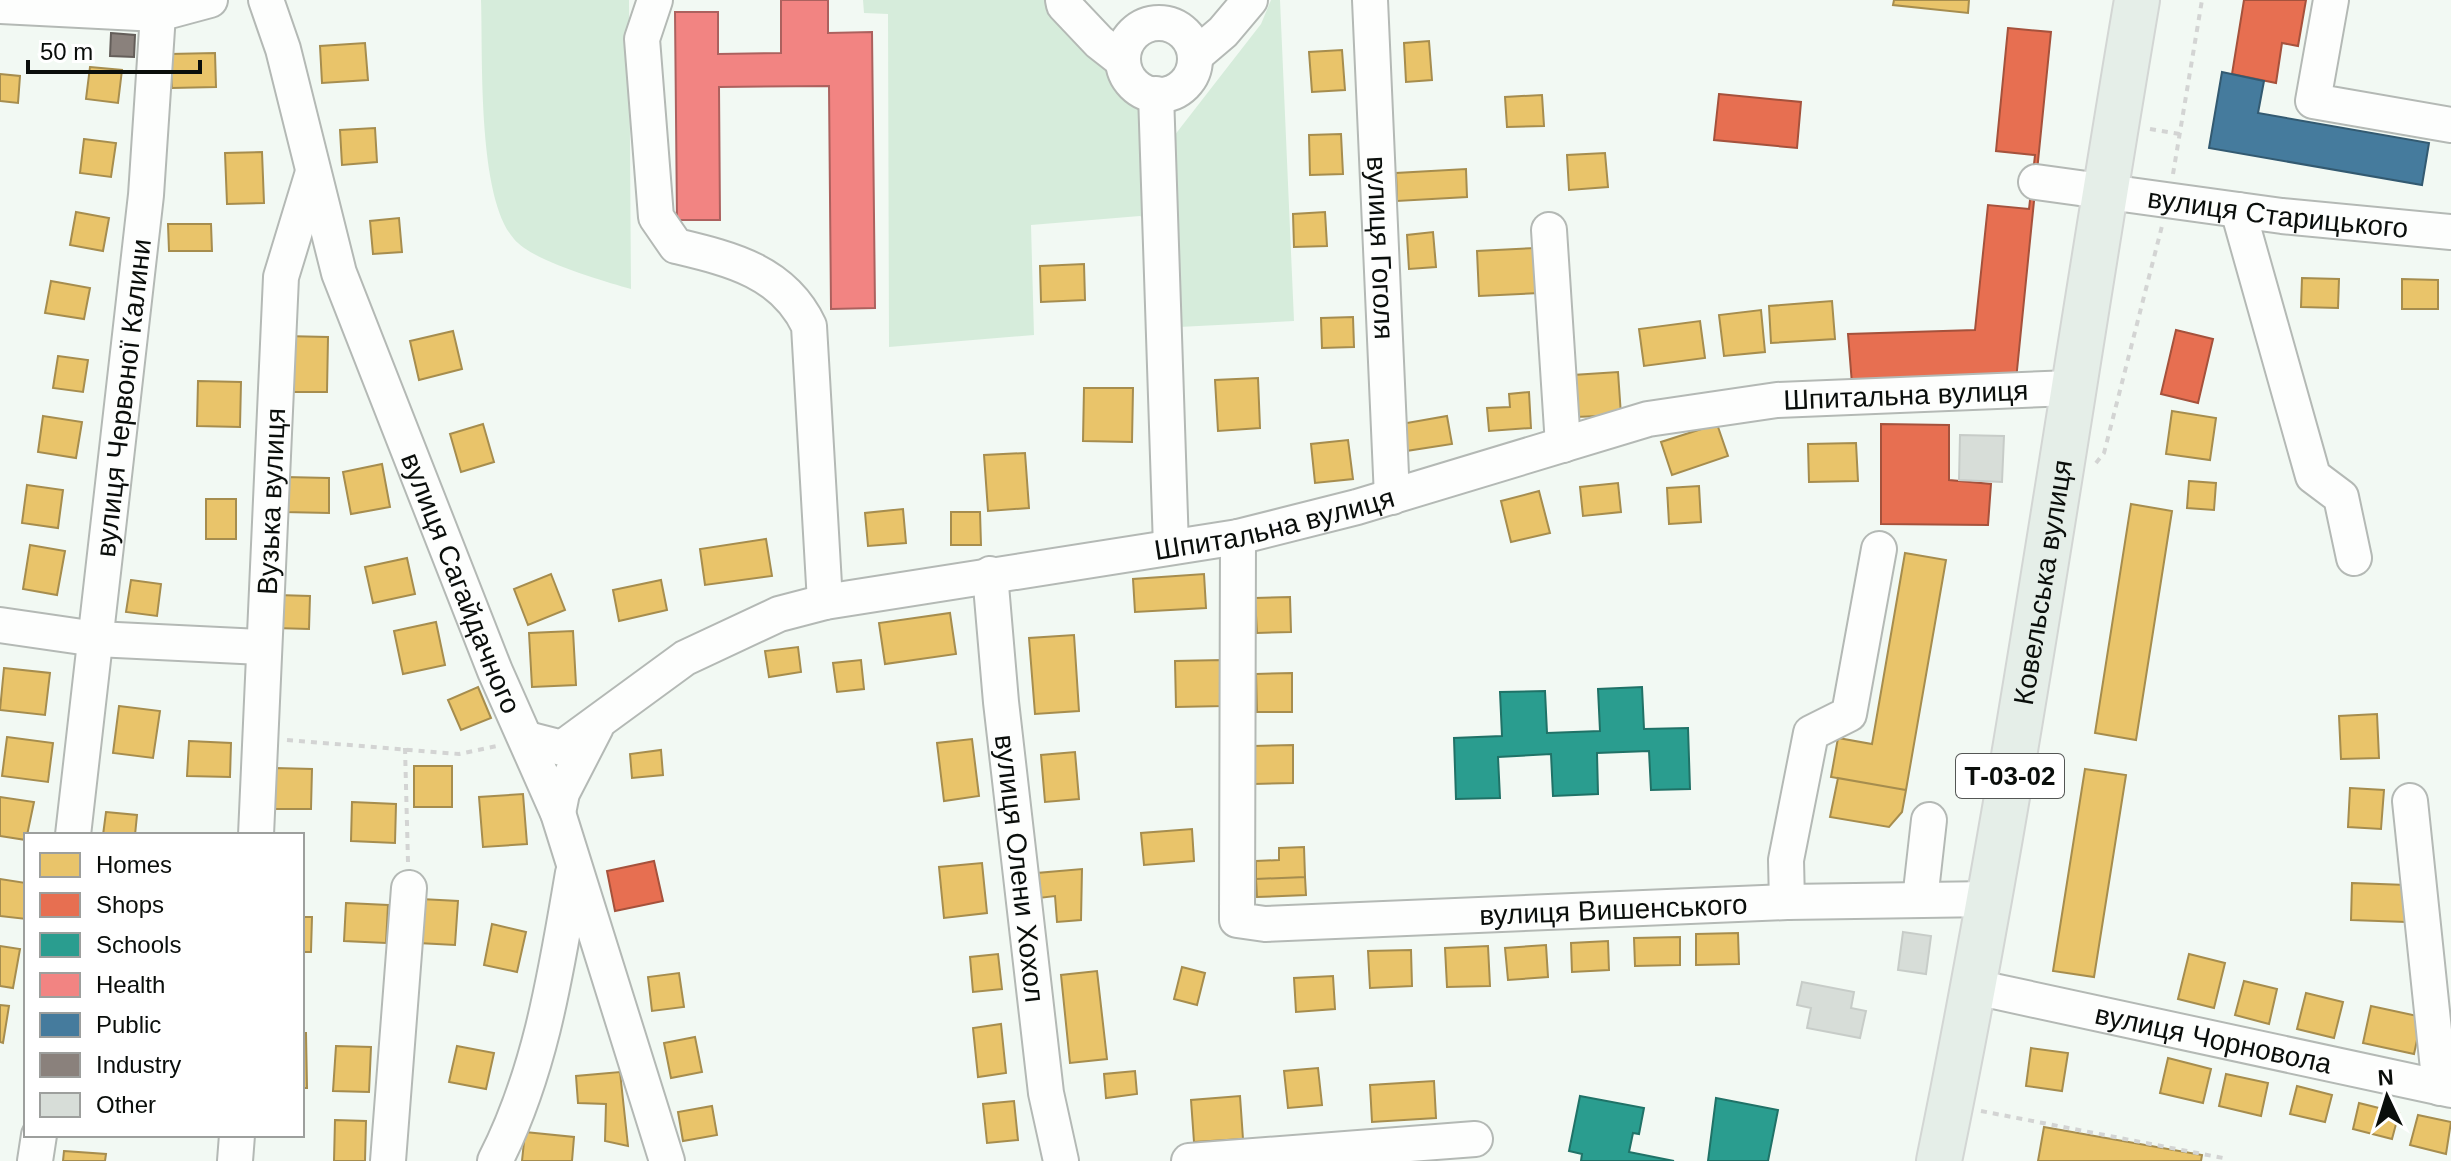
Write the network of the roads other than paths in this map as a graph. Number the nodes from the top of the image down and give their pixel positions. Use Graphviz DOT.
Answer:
graph roads {
  1 [pos="210,0"];
  2 [pos="266,0"];
  3 [pos="282,0"];
  4 [pos="655,0"];
  5 [pos="1063,0"];
  6 [pos="1250,0"];
  7 [pos="1370,0"];
  8 [pos="2137,0"];
  9 [pos="2331,0"];
  10 [pos="0,6"];
  11 [pos="158,14"];
  12 [pos="283,49"];
  13 [pos="1196,55"];
  14 [pos="1122,60"];
  15 [pos="1156,94"];
  16 [pos="2451,125"];
  17 [pos="313,172"];
  18 [pos="2036,182"];
  19 [pos="2104,192"];
  20 [pos="2238,210"];
  21 [pos="1549,230"];
  22 [pos="2451,232"];
  23 [pos="2071,388"];
  24 [pos="1563,445"];
  25 [pos="1392,497"];
  26 [pos="1238,537"];
  27 [pos="1171,547"];
  28 [pos="1879,549"];
  29 [pos="2354,558"];
  30 [pos="990,574"];
  31 [pos="825,602"];
  32 [pos="0,625"];
  33 [pos="96,639"];
  34 [pos="262,647"];
  35 [pos="596,727"];
  36 [pos="527,739"];
  37 [pos="2410,801"];
  38 [pos="558,813"];
  39 [pos="1929,820"];
  40 [pos="73,833"];
  41 [pos="256,833"];
  42 [pos="574,867"];
  43 [pos="409,888"];
  44 [pos="1991,899"];
  45 [pos="1920,900"];
  46 [pos="1787,902"];
  47 [pos="1975,987"];
  48 [pos="2446,1089"];
  49 [pos="39,1137"];
  50 [pos="237,1137"];
  51 [pos="1475,1139"];
  52 [pos="35,1161"];
  53 [pos="235,1161"];
  54 [pos="388,1161"];
  55 [pos="495,1161"];
  56 [pos="667,1161"];
  57 [pos="1061,1161"];
  58 [pos="1189,1161"];
  59 [pos="1939,1161"];
  1 -- 11 [label="street"];
  2 -- 12 [label="street, вулиця Сагайдачного"];
  3 -- 12 [label="street"];
  4 -- 31 [label="street"];
  5 -- 14 [label="street"];
  6 -- 13 [label="street"];
  7 -- 25 [label="street, вулиця Гоголя"];
  8 -- 19 [label="main road, Ковельська вулиця / Т-03-02"];
  9 -- 16 [label="street"];
  10 -- 11 [label="street"];
  11 -- 33 [label="street, вулиця Червоної Калини"];
  12 -- 17 [label="street, вулиця Сагайдачного"];
  13 -- 14 [label="street"];
  13 -- 15 [label="street"];
  14 -- 15 [label="street"];
  15 -- 27 [label="street"];
  17 -- 34 [label="street, Вузька вулиця"];
  17 -- 36 [label="street, вулиця Сагайдачного"];
  18 -- 19 [label="street, вулиця Старицького"];
  19 -- 20 [label="street, вулиця Старицького"];
  19 -- 23 [label="main road, Ковельська вулиця / Т-03-02"];
  20 -- 22 [label="street, вулиця Старицького"];
  20 -- 29 [label="street"];
  21 -- 24 [label="street"];
  23 -- 24 [label="street, Шпитальна вулиця"];
  23 -- 44 [label="main road, Ковельська вулиця / Т-03-02"];
  24 -- 25 [label="street, Шпитальна вулиця"];
  25 -- 26 [label="street, Шпитальна вулиця"];
  26 -- 27 [label="street, Шпитальна вулиця"];
  26 -- 46 [label="street, вулиця Вишенського"];
  27 -- 30 [label="street, Шпитальна вулиця"];
  28 -- 46 [label="street"];
  30 -- 31 [label="street, Шпитальна вулиця"];
  30 -- 57 [label="street, вулиця Олени Хохол"];
  31 -- 35 [label="street, Шпитальна вулиця"];
  32 -- 33 [label="street"];
  33 -- 34 [label="street"];
  33 -- 40 [label="street, вулиця Червоної Калини"];
  34 -- 41 [label="street, Вузька вулиця"];
  35 -- 36 [label="street"];
  35 -- 38 [label="street, Шпитальна вулиця"];
  36 -- 38 [label="street, вулиця Сагайдачного"];
  37 -- 48 [label="street"];
  38 -- 42 [label="street, вулиця Сагайдачного"];
  39 -- 45 [label="street"];
  42 -- 55 [label="street"];
  42 -- 56 [label="street, вулиця Сагайдачного"];
  43 -- 54 [label="street"];
  44 -- 45 [label="street, вулиця Вишенського"];
  44 -- 47 [label="main road, Ковельська вулиця / Т-03-02"];
  45 -- 46 [label="street, вулиця Вишенського"];
  47 -- 48 [label="street, вулиця Чорновола"];
  47 -- 59 [label="main road, Ковельська вулиця / Т-03-02"];
  49 -- 52 [label="street"];
  50 -- 53 [label="street"];
  51 -- 58 [label="street"];
}
